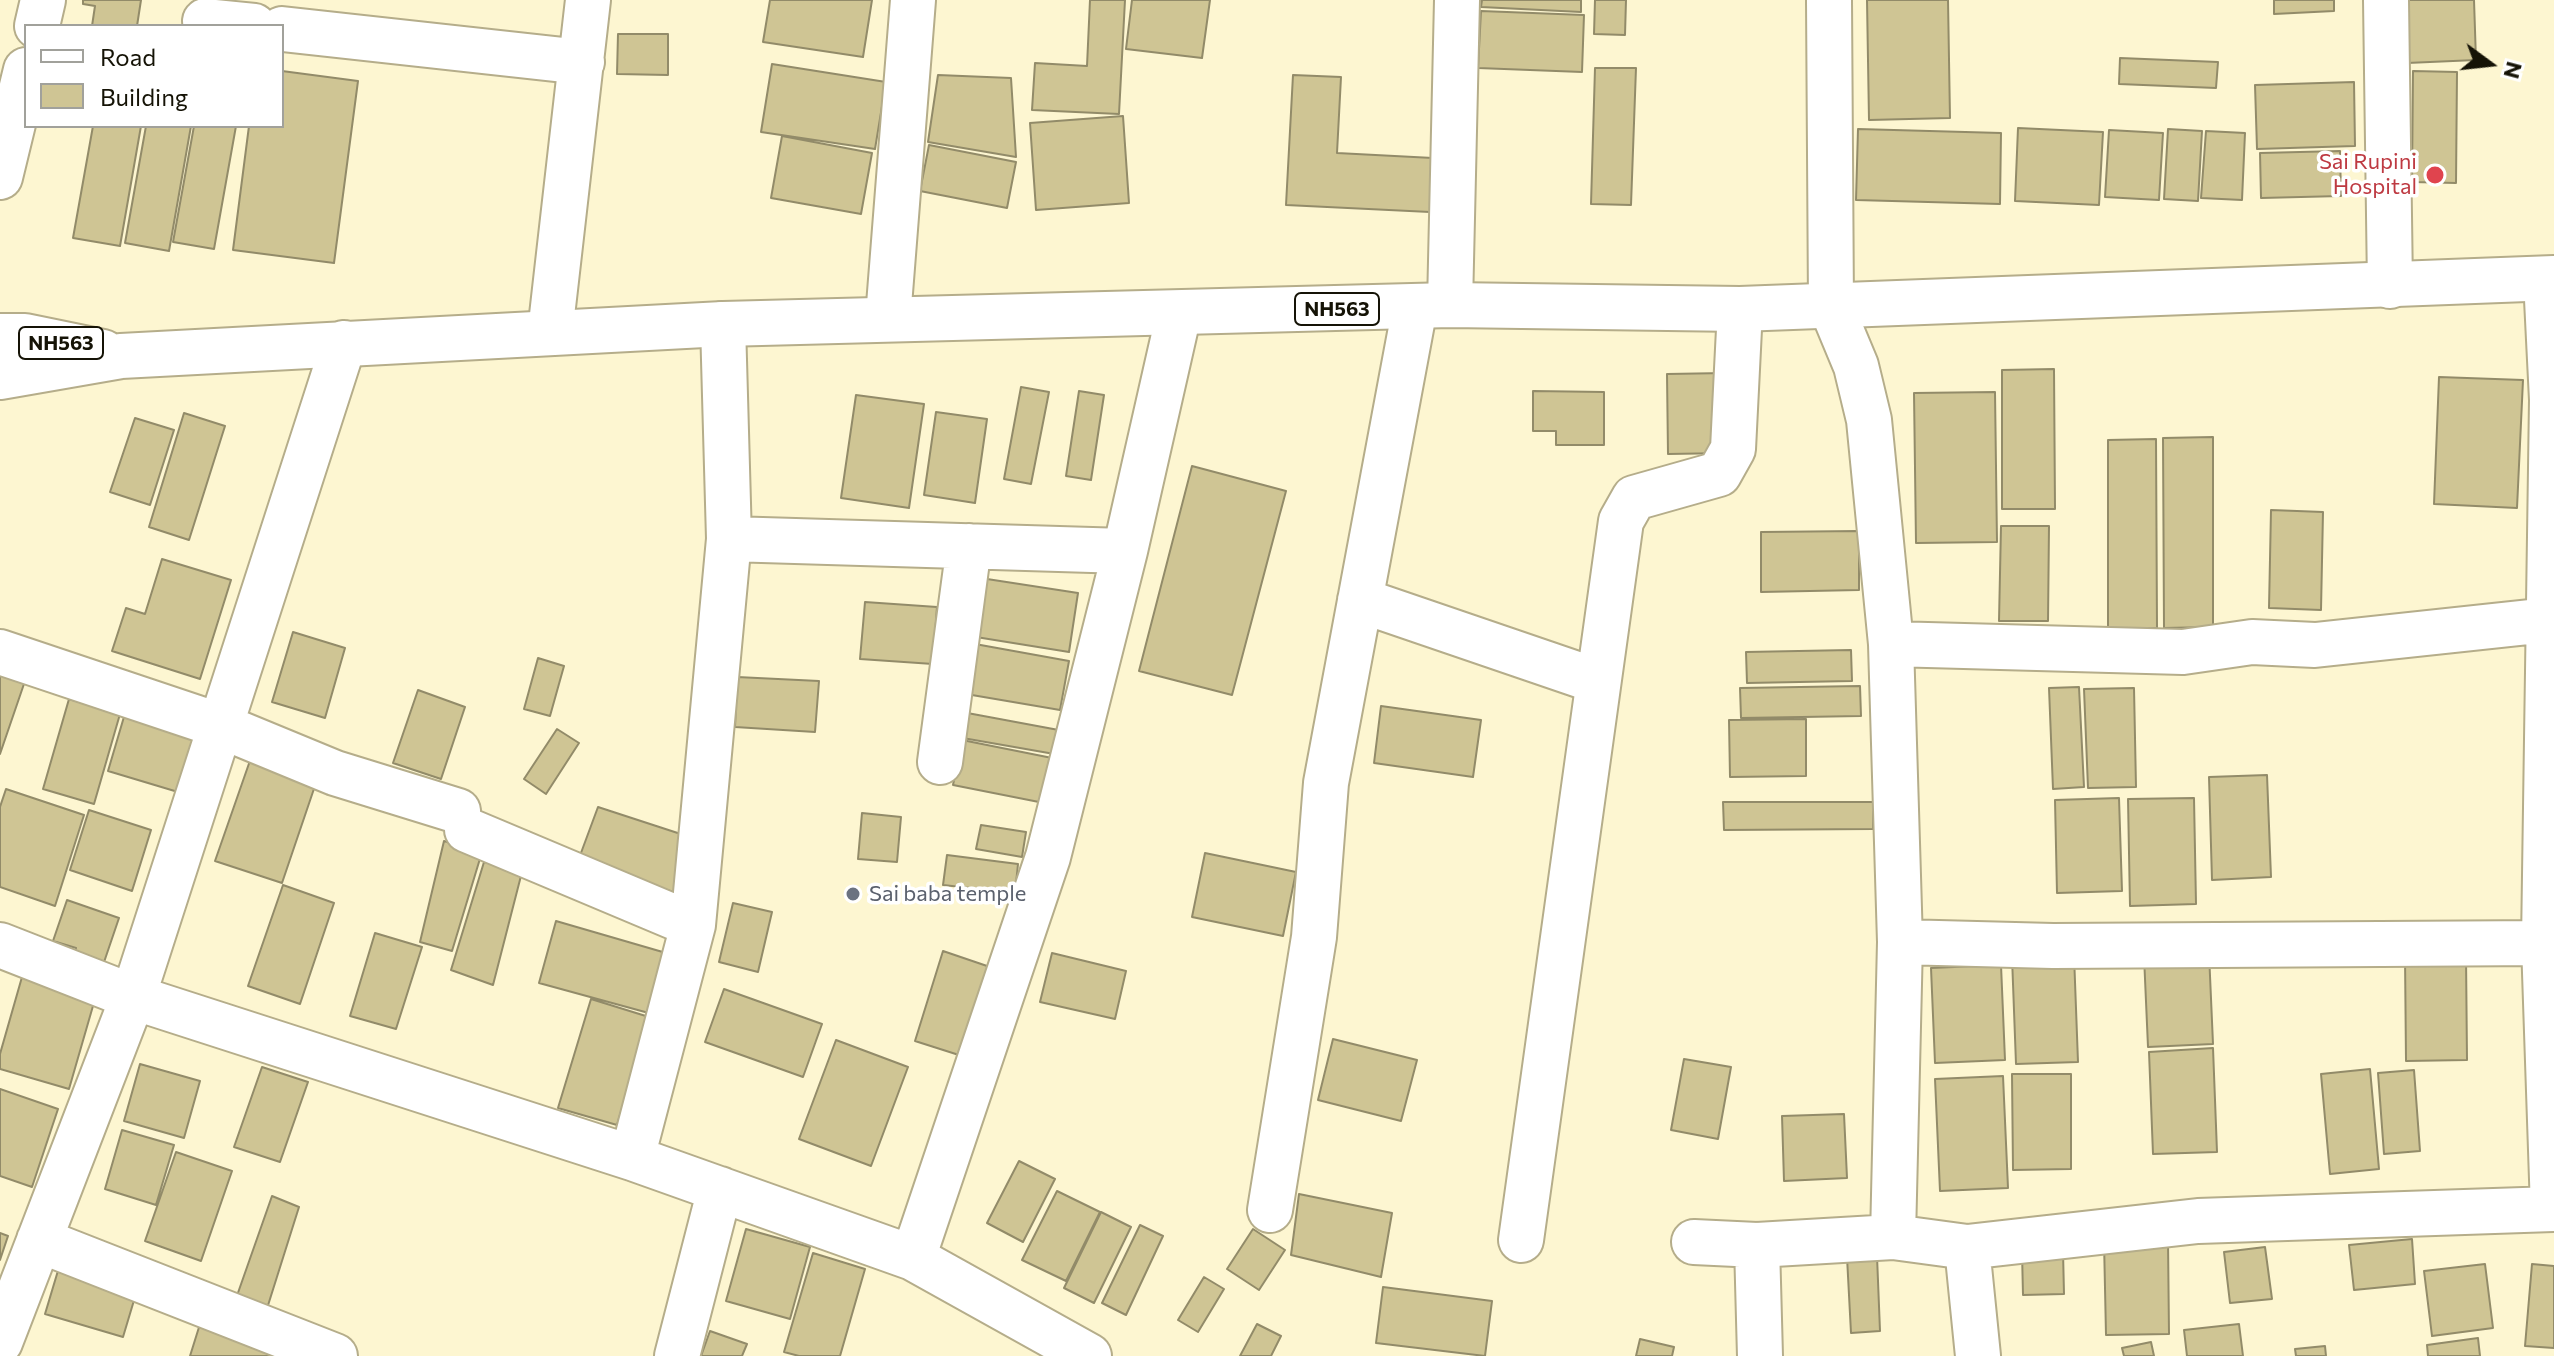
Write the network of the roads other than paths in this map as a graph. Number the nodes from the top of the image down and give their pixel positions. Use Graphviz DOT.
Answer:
graph roads {
  1 [pos="43,0"];
  2 [pos="588,0"];
  3 [pos="913,0"];
  4 [pos="1457,0"];
  5 [pos="1829,0"];
  6 [pos="2386,0"];
  7 [pos="205,21"];
  8 [pos="37,24"];
  9 [pos="234,24"];
  10 [pos="284,29"];
  11 [pos="582,62"];
  12 [pos="24,78"];
  13 [pos="0,177"];
  14 [pos="2550,279"];
  15 [pos="2390,286"];
  16 [pos="1432,306"];
  17 [pos="1831,306"];
  18 [pos="1740,309"];
  19 [pos="1179,313"];
  20 [pos="888,318"];
  21 [pos="723,324"];
  22 [pos="550,333"];
  23 [pos="344,343"];
  24 [pos="10,365"];
  25 [pos="729,539"];
  26 [pos="969,546"];
  27 [pos="1125,551"];
  28 [pos="1360,600"];
  29 [pos="2548,620"];
  30 [pos="1891,644"];
  31 [pos="0,652"];
  32 [pos="1597,681"];
  33 [pos="221,726"];
  34 [pos="940,762"];
  35 [pos="693,925"];
  36 [pos="1900,942"];
  37 [pos="2544,943"];
  38 [pos="0,945"];
  39 [pos="133,997"];
  40 [pos="632,1158"];
  41 [pos="720,1189"];
  42 [pos="1270,1210"];
  43 [pos="1893,1237"];
  44 [pos="39,1240"];
  45 [pos="1521,1240"];
  46 [pos="1694,1242"];
  47 [pos="1757,1245"];
  48 [pos="1967,1247"];
  49 [pos="913,1258"];
  50 [pos="0,1342"];
  51 [pos="335,1356"];
  52 [pos="677,1356"];
  53 [pos="1089,1356"];
  54 [pos="1760,1356"];
  55 [pos="1978,1356"];
  1 -- 8 [label="main road"];
  2 -- 11 [label="main road"];
  3 -- 20 [label="main road"];
  4 -- 16 [label="main road"];
  5 -- 17 [label="main road"];
  6 -- 15 [label="main road"];
  7 -- 9 [label="main road"];
  10 -- 11 [label="main road"];
  11 -- 22 [label="main road"];
  12 -- 13 [label="main road"];
  14 -- 15 [label="main road, NH563"];
  14 -- 29 [label="main road"];
  15 -- 17 [label="main road, NH563"];
  16 -- 18 [label="main road, NH563"];
  16 -- 19 [label="main road, NH563"];
  16 -- 28 [label="main road"];
  17 -- 18 [label="main road, NH563"];
  17 -- 30 [label="main road"];
  18 -- 32 [label="main road"];
  19 -- 20 [label="main road, NH563"];
  19 -- 27 [label="main road"];
  20 -- 21 [label="main road, NH563"];
  21 -- 22 [label="main road, NH563"];
  21 -- 25 [label="main road"];
  22 -- 23 [label="main road, NH563"];
  23 -- 24 [label="main road, NH563"];
  23 -- 33 [label="main road"];
  25 -- 26 [label="main road"];
  25 -- 35 [label="main road"];
  26 -- 27 [label="main road"];
  26 -- 34 [label="main road"];
  27 -- 49 [label="main road"];
  28 -- 32 [label="main road"];
  28 -- 42 [label="main road"];
  29 -- 30 [label="main road"];
  29 -- 37 [label="main road"];
  30 -- 36 [label="main road"];
  31 -- 33 [label="main road"];
  32 -- 45 [label="main road"];
  33 -- 35 [label="main road"];
  33 -- 39 [label="main road"];
  35 -- 40 [label="main road"];
  36 -- 37 [label="main road"];
  36 -- 43 [label="main road"];
  37 -- 48 [label="main road"];
  38 -- 39 [label="main road"];
  39 -- 40 [label="main road"];
  39 -- 44 [label="main road"];
  40 -- 41 [label="main road"];
  41 -- 49 [label="main road"];
  41 -- 52 [label="main road"];
  43 -- 47 [label="main road"];
  43 -- 48 [label="main road"];
  44 -- 50 [label="main road"];
  44 -- 51 [label="main road"];
  46 -- 47 [label="main road"];
  47 -- 54 [label="main road"];
  48 -- 55 [label="main road"];
  49 -- 53 [label="main road"];
}
